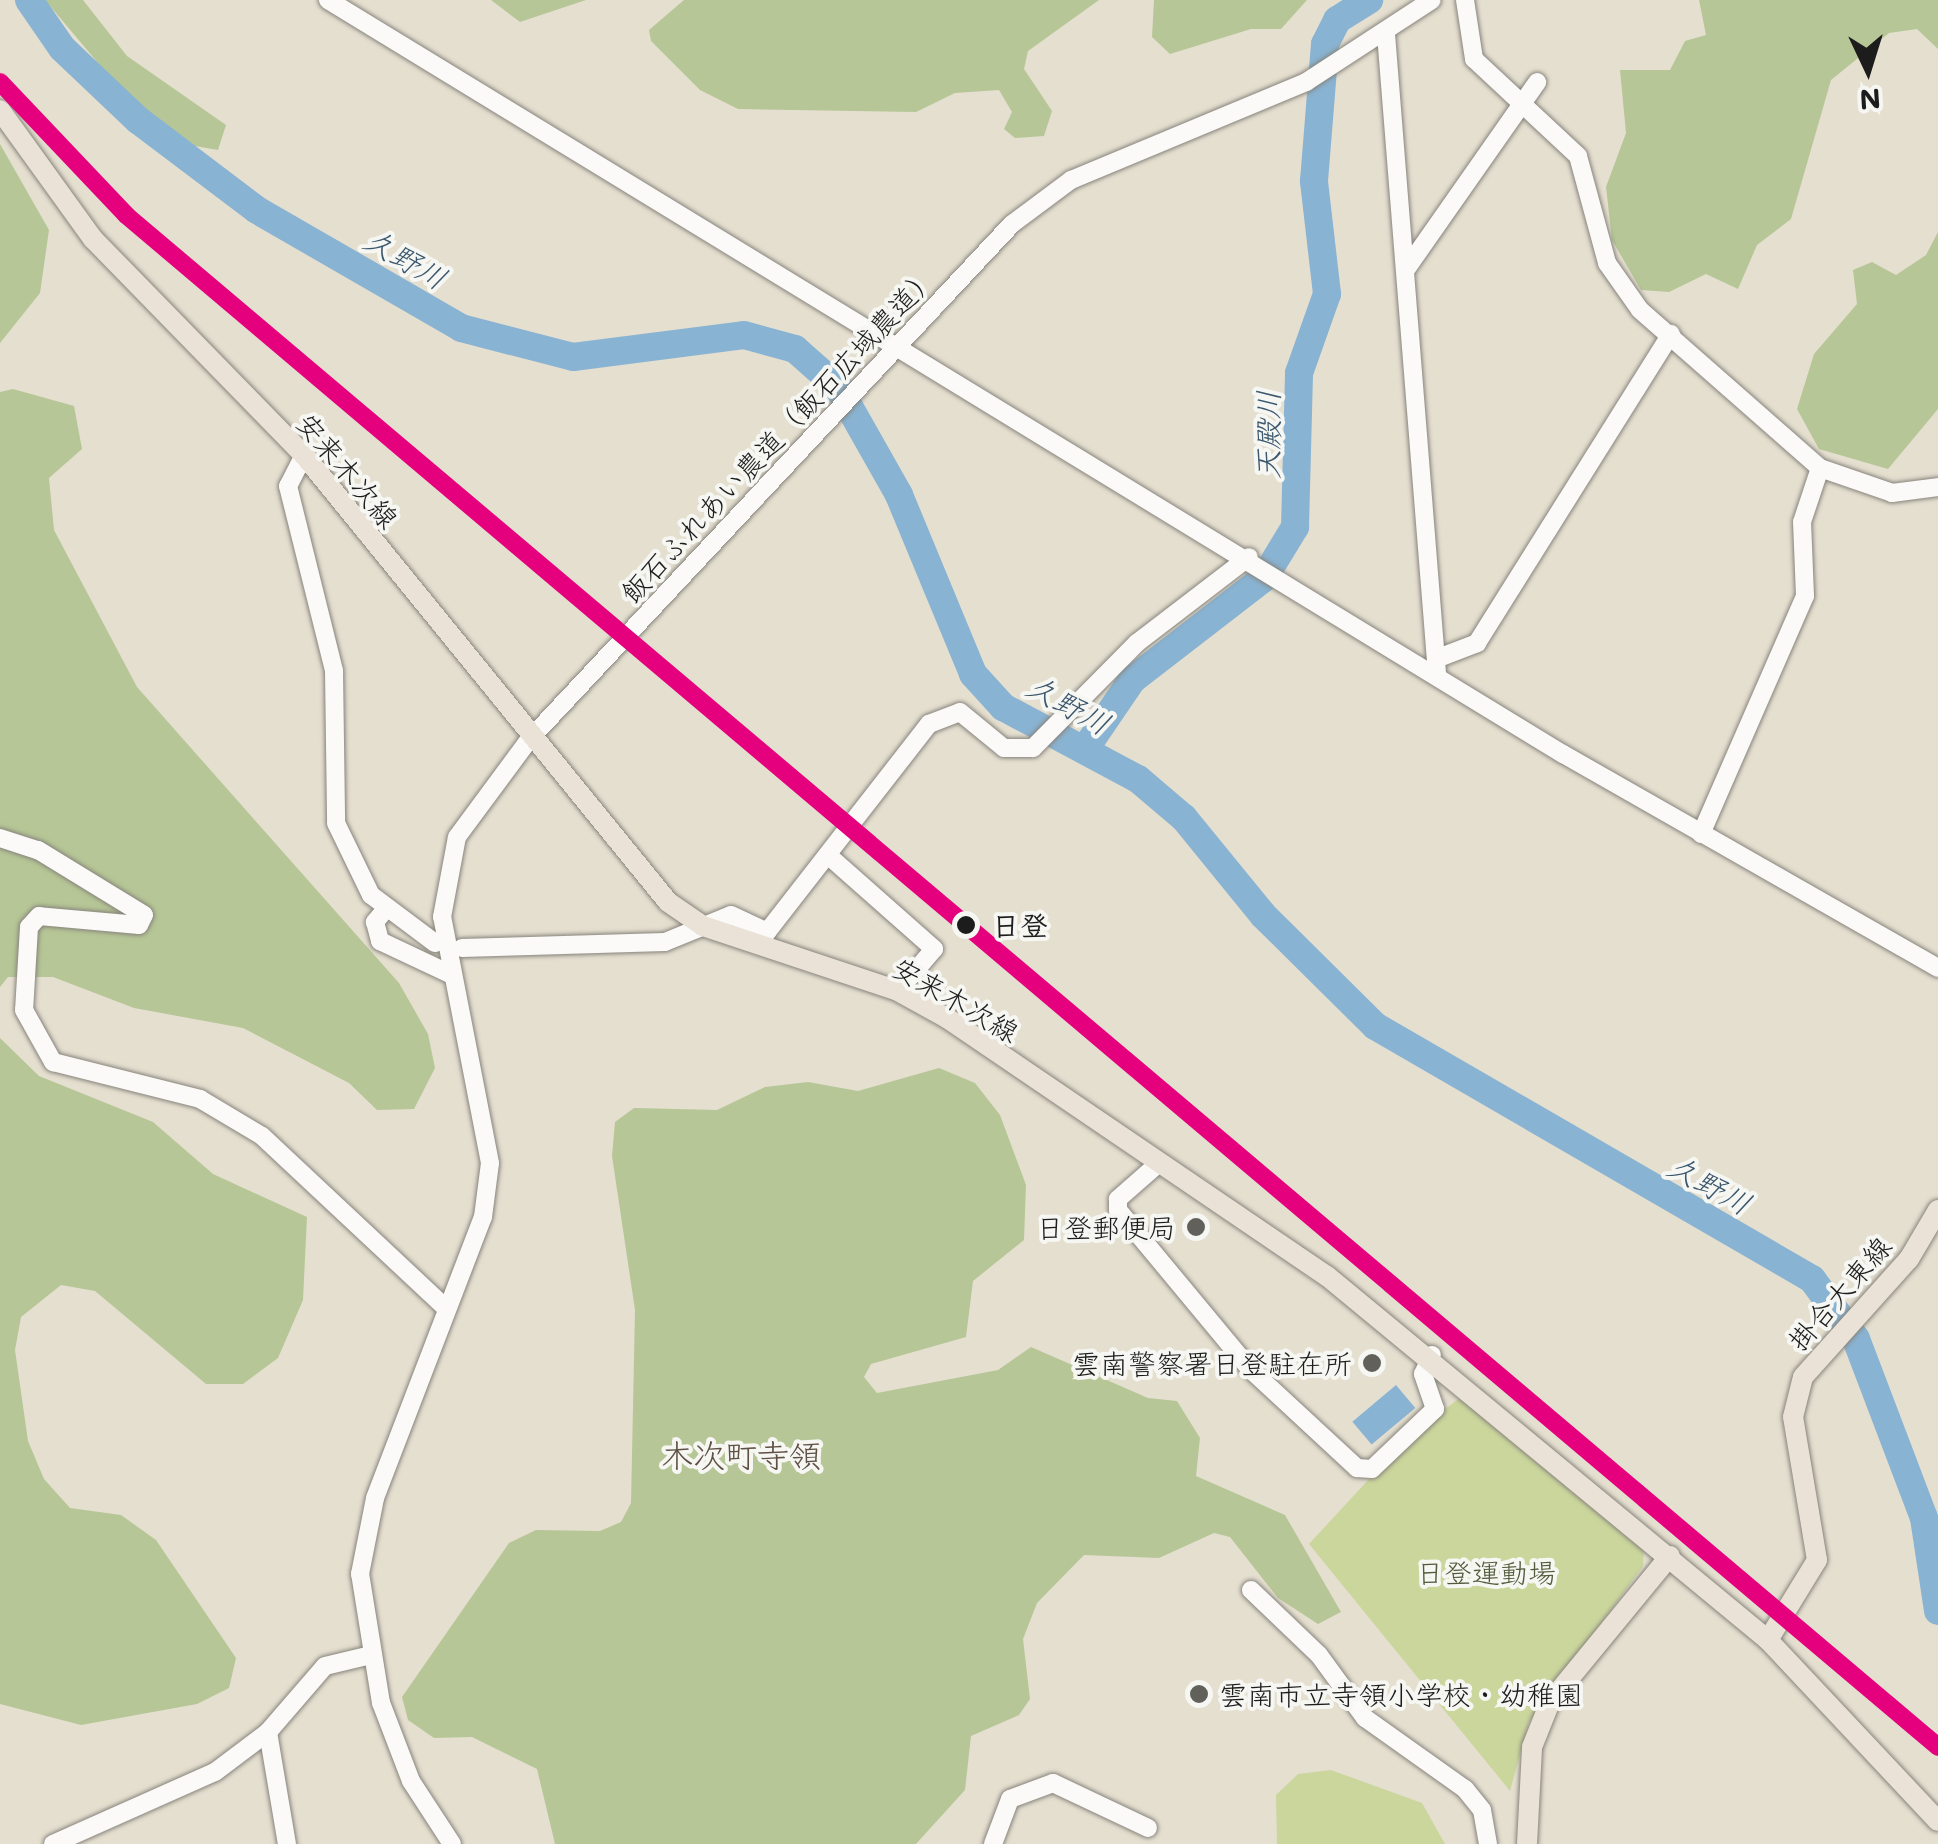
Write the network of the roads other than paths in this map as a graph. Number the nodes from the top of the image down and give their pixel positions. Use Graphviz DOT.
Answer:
graph roads {
  1 [pos="328,0"];
  2 [pos="1432,0"];
  3 [pos="1465,0"];
  4 [pos="1386,34"];
  5 [pos="1538,82"];
  6 [pos="1522,102"];
  7 [pos="0,110"];
  8 [pos="1407,268"];
  9 [pos="1671,334"];
  10 [pos="900,344"];
  11 [pos="304,454"];
  12 [pos="1820,468"];
  13 [pos="1938,487"];
  14 [pos="1255,560"];
  15 [pos="1439,666"];
  16 [pos="528,741"];
  17 [pos="1701,834"];
  18 [pos="0,838"];
  19 [pos="830,857"];
  20 [pos="385,910"];
  21 [pos="703,926"];
  22 [pos="434,943"];
  23 [pos="462,948"];
  24 [pos="1938,968"];
  25 [pos="452,975"];
  26 [pos="898,991"];
  27 [pos="1159,1162"];
  28 [pos="1938,1210"];
  29 [pos="446,1307"];
  30 [pos="1432,1355"];
  31 [pos="1670,1556"];
  32 [pos="1250,1590"];
  33 [pos="1768,1640"];
  34 [pos="367,1656"];
  35 [pos="268,1732"];
  36 [pos="1938,1821"];
  37 [pos="1148,1828"];
  38 [pos="54,1844"];
  39 [pos="286,1844"];
  40 [pos="452,1844"];
  41 [pos="993,1844"];
  42 [pos="1488,1844"];
  43 [pos="1526,1844"];
  1 -- 10 [label="street"];
  2 -- 4 [label="street, 飯石ふれあい農道（飯石広域農道）"];
  3 -- 6 [label="street"];
  4 -- 8 [label="street"];
  4 -- 10 [label="street, 飯石ふれあい農道（飯石広域農道）"];
  5 -- 6 [label="street"];
  6 -- 8 [label="street"];
  6 -- 9 [label="street"];
  7 -- 11 [label="main road, 安来木次線"];
  8 -- 15 [label="street"];
  9 -- 12 [label="street"];
  9 -- 15 [label="street"];
  10 -- 14 [label="street"];
  10 -- 16 [label="street, 飯石ふれあい農道（飯石広域農道）"];
  11 -- 16 [label="main road, 安来木次線"];
  11 -- 20 [label="street"];
  12 -- 13 [label="street"];
  12 -- 17 [label="street"];
  14 -- 15 [label="street"];
  14 -- 19 [label="street"];
  15 -- 17 [label="street"];
  16 -- 21 [label="main road, 安来木次線"];
  16 -- 25 [label="street, 飯石ふれあい農道（飯石広域農道）"];
  17 -- 24 [label="street"];
  18 -- 29 [label="street"];
  19 -- 21 [label="street"];
  19 -- 26 [label="street"];
  20 -- 22 [label="street"];
  20 -- 25 [label="street"];
  21 -- 23 [label="street"];
  21 -- 26 [label="main road, 安来木次線"];
  25 -- 29 [label="street, 飯石ふれあい農道（飯石広域農道）"];
  26 -- 27 [label="main road, 安来木次線"];
  27 -- 30 [label="main road, 安来木次線"];
  27 -- 30 [label="street"];
  28 -- 33 [label="main road, 掛合大東線"];
  29 -- 34 [label="street, 飯石ふれあい農道（飯石広域農道）"];
  30 -- 31 [label="main road, 安来木次線"];
  31 -- 33 [label="main road, 安来木次線"];
  31 -- 43 [label="main road"];
  32 -- 42 [label="street"];
  33 -- 36 [label="main road, 安来木次線"];
  34 -- 35 [label="street"];
  34 -- 40 [label="street, 飯石ふれあい農道（飯石広域農道）"];
  35 -- 38 [label="street"];
  35 -- 39 [label="street"];
  37 -- 41 [label="street"];
}
